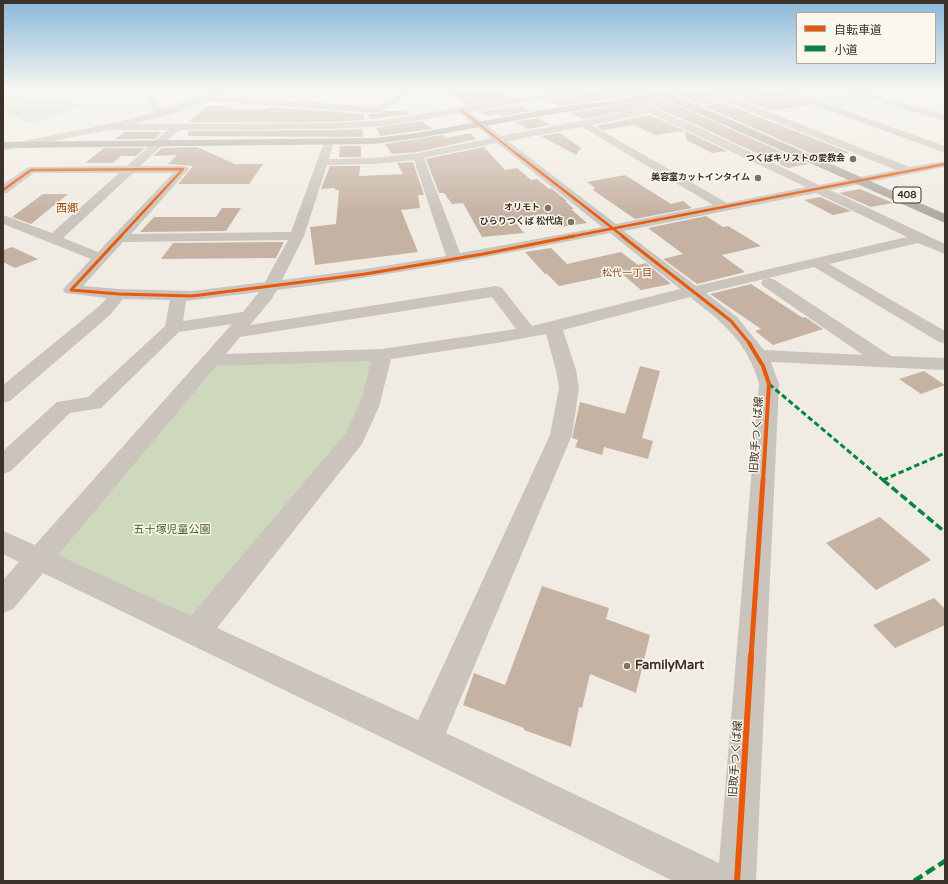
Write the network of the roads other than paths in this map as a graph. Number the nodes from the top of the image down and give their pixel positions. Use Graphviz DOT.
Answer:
graph roads {
  1 [pos="83,131"];
  2 [pos="171,131"];
  3 [pos="441,131"];
  4 [pos="487,131"];
  5 [pos="545,131"];
  6 [pos="596,131"];
  7 [pos="699,131"];
  8 [pos="754,131"];
  9 [pos="808,131"];
  10 [pos="893,131"];
  11 [pos="499,140"];
  12 [pos="329,142"];
  13 [pos="158,144"];
  14 [pos="17,145"];
  15 [pos="3,146"];
  16 [pos="945,150"];
  17 [pos="418,156"];
  18 [pos="324,162"];
  19 [pos="945,164"];
  20 [pos="130,169"];
  21 [pos="908,171"];
  22 [pos="864,180"];
  23 [pos="818,189"];
  24 [pos="3,190"];
  25 [pos="725,207"];
  26 [pos="945,211"];
  27 [pos="3,219"];
  28 [pos="945,219"];
  29 [pos="612,228"];
  30 [pos="297,236"];
  31 [pos="120,238"];
  32 [pos="920,238"];
  33 [pos="54,239"];
  34 [pos="945,250"];
  35 [pos="101,258"];
  36 [pos="455,259"];
  37 [pos="817,263"];
  38 [pos="769,283"];
  39 [pos="271,287"];
  40 [pos="692,292"];
  41 [pos="119,294"];
  42 [pos="179,296"];
  43 [pos="248,316"];
  44 [pos="553,327"];
  45 [pos="173,328"];
  46 [pos="528,332"];
  47 [pos="234,333"];
  48 [pos="945,338"];
  49 [pos="382,355"];
  50 [pos="759,356"];
  51 [pos="210,360"];
  52 [pos="884,360"];
  53 [pos="945,364"];
  54 [pos="3,396"];
  55 [pos="3,465"];
  56 [pos="3,542"];
  57 [pos="38,559"];
  58 [pos="3,600"];
  59 [pos="195,632"];
  60 [pos="426,741"];
  61 [pos="715,881"];
  62 [pos="737,881"];
  1 -- 14 [label="street"];
  2 -- 13 [label="street"];
  3 -- 12 [label="main road"];
  4 -- 11 [label="street, 旧取手つくば線"];
  5 -- 11 [label="street"];
  6 -- 25 [label="street"];
  7 -- 23 [label="street"];
  8 -- 22 [label="highway, 408"];
  9 -- 21 [label="street"];
  10 -- 16 [label="street"];
  11 -- 17 [label="street"];
  11 -- 29 [label="street, 旧取手つくば線"];
  12 -- 13 [label="main road"];
  12 -- 18 [label="street"];
  13 -- 14 [label="main road"];
  13 -- 20 [label="street"];
  14 -- 15 [label="street"];
  17 -- 18 [label="street"];
  17 -- 36 [label="street"];
  18 -- 30 [label="street"];
  19 -- 21 [label="street"];
  20 -- 24 [label="street"];
  20 -- 31 [label="street"];
  20 -- 33 [label="street"];
  21 -- 22 [label="street"];
  22 -- 23 [label="street"];
  22 -- 26 [label="highway, 408"];
  22 -- 28 [label="highway, 408"];
  23 -- 25 [label="street"];
  23 -- 32 [label="street"];
  25 -- 29 [label="street"];
  27 -- 33 [label="street"];
  29 -- 36 [label="street"];
  29 -- 40 [label="street, 旧取手つくば線"];
  30 -- 31 [label="street"];
  30 -- 39 [label="street"];
  31 -- 35 [label="street"];
  32 -- 34 [label="street"];
  32 -- 37 [label="street"];
  33 -- 35 [label="street"];
  35 -- 41 [label="street"];
  36 -- 39 [label="street"];
  37 -- 40 [label="street"];
  37 -- 48 [label="street"];
  38 -- 52 [label="street"];
  39 -- 42 [label="street"];
  39 -- 43 [label="street"];
  40 -- 44 [label="street"];
  40 -- 50 [label="street, 旧取手つくば線"];
  41 -- 42 [label="street"];
  41 -- 54 [label="street"];
  42 -- 45 [label="street"];
  43 -- 45 [label="street"];
  43 -- 47 [label="street"];
  44 -- 46 [label="street"];
  44 -- 60 [label="street"];
  45 -- 55 [label="street"];
  46 -- 47 [label="street"];
  46 -- 49 [label="street"];
  47 -- 51 [label="street"];
  49 -- 51 [label="street"];
  49 -- 59 [label="street"];
  50 -- 52 [label="street"];
  50 -- 62 [label="street, 旧取手つくば線"];
  51 -- 57 [label="street"];
  52 -- 53 [label="street"];
  56 -- 57 [label="street"];
  57 -- 58 [label="street"];
  57 -- 59 [label="street"];
  59 -- 60 [label="street"];
  60 -- 61 [label="street"];
}
